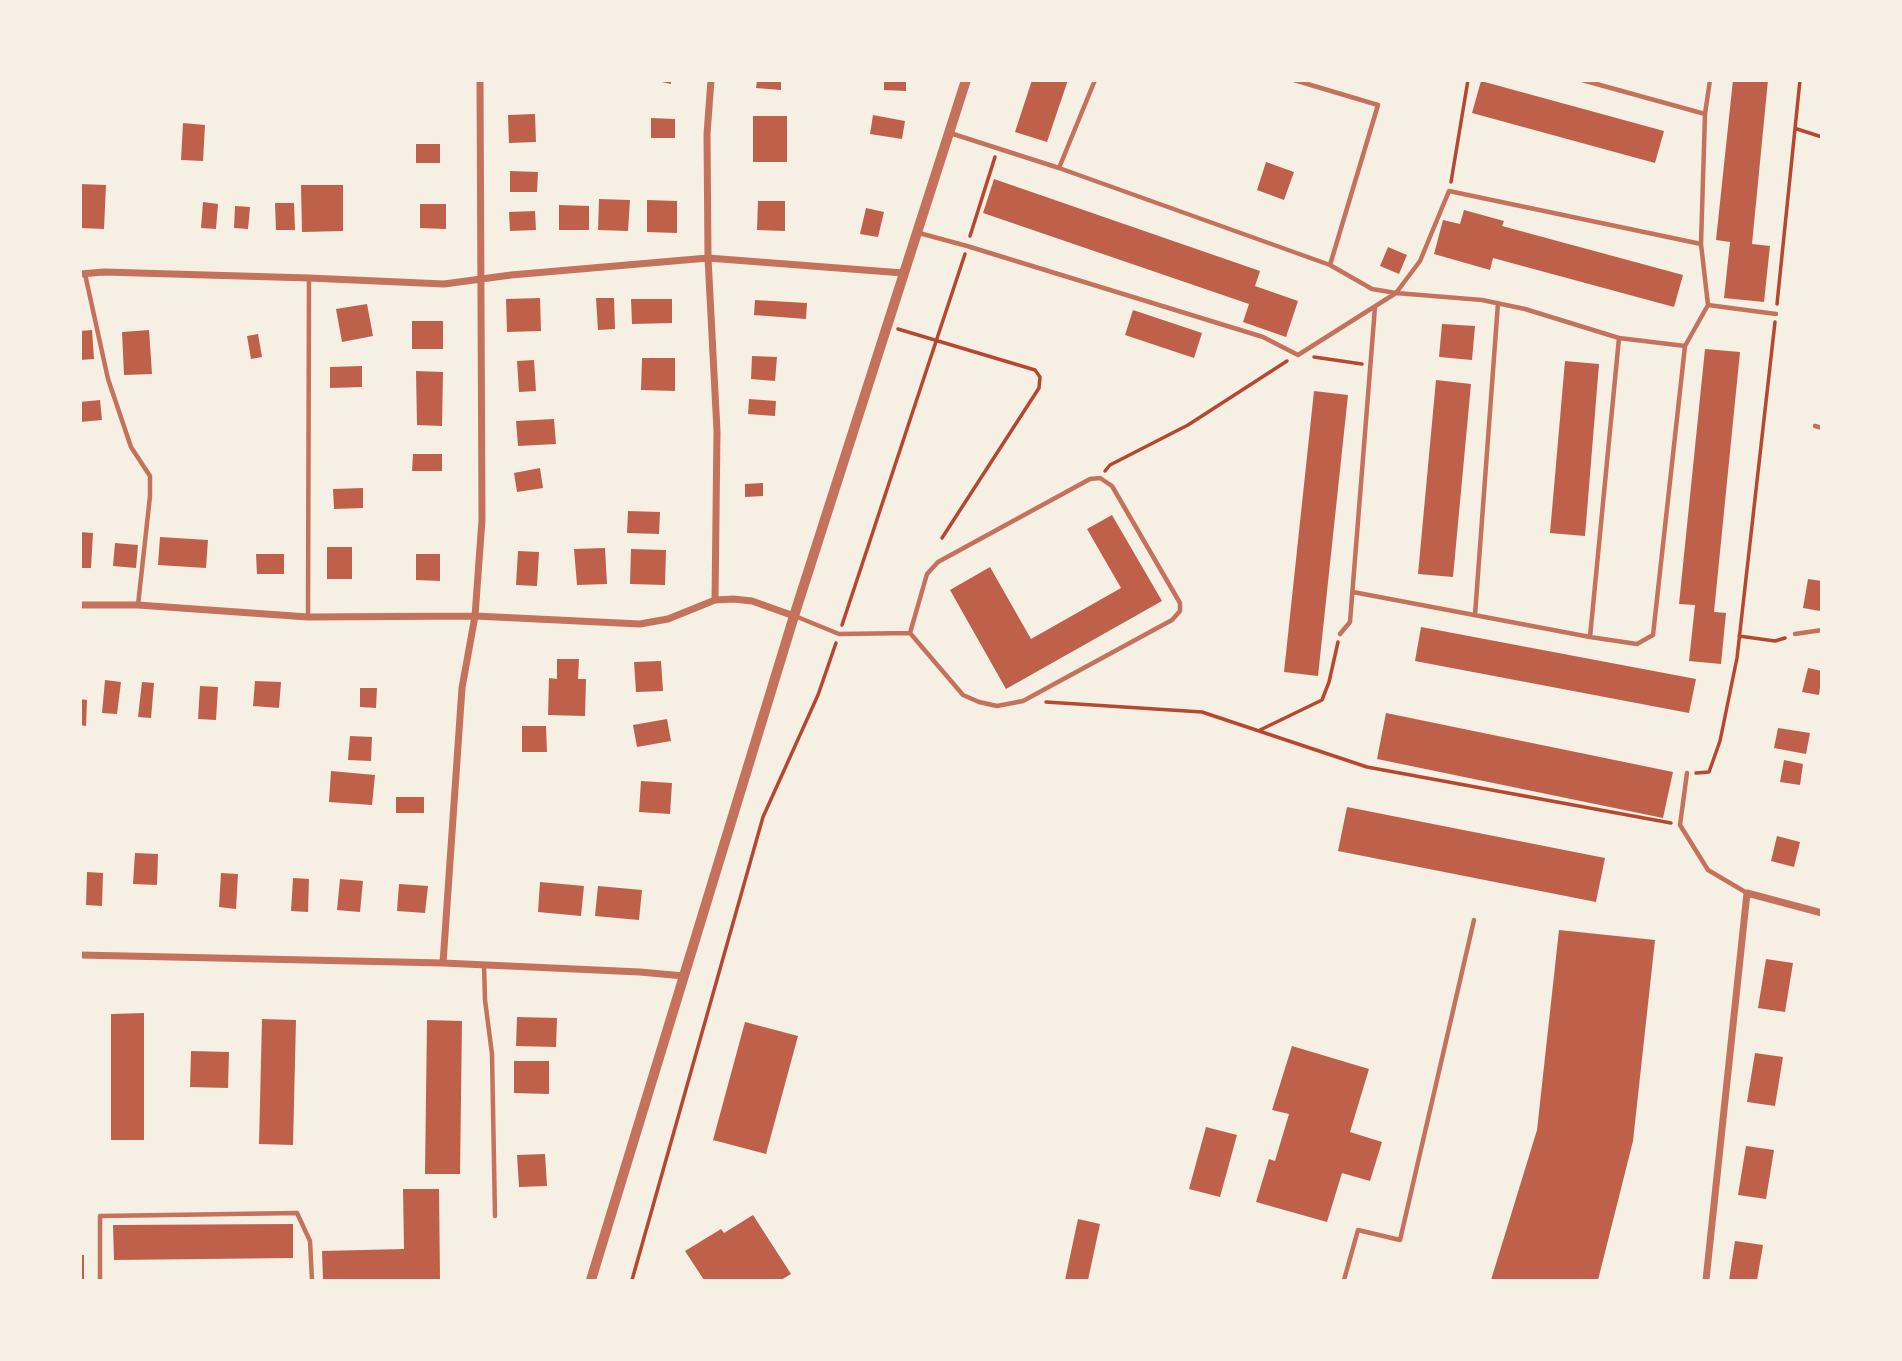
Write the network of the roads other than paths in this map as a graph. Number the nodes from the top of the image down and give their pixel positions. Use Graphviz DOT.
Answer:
graph roads {
  1 [pos="480,80"];
  2 [pos="711,80"];
  3 [pos="966,80"];
  4 [pos="1095,80"];
  5 [pos="1294,80"];
  6 [pos="1582,80"];
  7 [pos="1710,80"];
  8 [pos="1705,114"];
  9 [pos="949,132"];
  10 [pos="1059,168"];
  11 [pos="916,232"];
  12 [pos="1701,244"];
  13 [pos="708,258"];
  14 [pos="1330,265"];
  15 [pos="903,273"];
  16 [pos="82,274"];
  17 [pos="309,278"];
  18 [pos="481,280"];
  19 [pos="1396,293"];
  20 [pos="1498,303"];
  21 [pos="1708,305"];
  22 [pos="1375,306"];
  23 [pos="1776,314"];
  24 [pos="1619,338"];
  25 [pos="1685,346"];
  26 [pos="1815,426"];
  27 [pos="1822,428"];
  28 [pos="1353,592"];
  29 [pos="715,600"];
  30 [pos="80,605"];
  31 [pos="138,605"];
  32 [pos="1475,615"];
  33 [pos="475,616"];
  34 [pos="794,616"];
  35 [pos="308,617"];
  36 [pos="1822,630"];
  37 [pos="910,633"];
  38 [pos="1340,634"];
  39 [pos="1795,634"];
  40 [pos="1590,637"];
  41 [pos="1687,773"];
  42 [pos="1747,893"];
  43 [pos="1822,914"];
  44 [pos="1475,920"];
  45 [pos="80,955"];
  46 [pos="443,963"];
  47 [pos="484,965"];
  48 [pos="684,976"];
  49 [pos="495,1216"];
  50 [pos="100,1280"];
  51 [pos="312,1280"];
  52 [pos="591,1280"];
  53 [pos="1344,1280"];
  54 [pos="1706,1280"];
  1 -- 18 [label="street"];
  2 -- 13 [label="street"];
  3 -- 9 [label="street"];
  4 -- 10 [label="lane"];
  5 -- 14 [label="lane"];
  6 -- 8 [label="lane"];
  7 -- 8 [label="lane"];
  8 -- 12 [label="lane"];
  9 -- 10 [label="lane"];
  9 -- 11 [label="street"];
  10 -- 14 [label="lane"];
  11 -- 15 [label="street"];
  11 -- 22 [label="lane"];
  12 -- 19 [label="lane"];
  12 -- 21 [label="lane"];
  13 -- 15 [label="street"];
  13 -- 18 [label="street"];
  13 -- 29 [label="street"];
  14 -- 19 [label="lane"];
  15 -- 34 [label="street"];
  16 -- 17 [label="street"];
  16 -- 31 [label="lane"];
  17 -- 18 [label="street"];
  17 -- 35 [label="lane"];
  18 -- 33 [label="street"];
  19 -- 20 [label="lane"];
  19 -- 22 [label="lane"];
  20 -- 24 [label="lane"];
  20 -- 32 [label="lane"];
  21 -- 23 [label="lane"];
  21 -- 25 [label="lane"];
  22 -- 28 [label="lane"];
  24 -- 25 [label="lane"];
  24 -- 40 [label="lane"];
  25 -- 40 [label="lane"];
  26 -- 27 [label="lane"];
  28 -- 32 [label="lane"];
  28 -- 38 [label="lane"];
  29 -- 33 [label="street"];
  29 -- 34 [label="street"];
  30 -- 31 [label="street"];
  31 -- 35 [label="street"];
  32 -- 40 [label="lane"];
  33 -- 35 [label="street"];
  33 -- 46 [label="street"];
  34 -- 37 [label="lane"];
  34 -- 48 [label="street"];
  36 -- 39 [label="lane"];
  37 -- 37 [label="lane"];
  41 -- 42 [label="lane"];
  42 -- 43 [label="street"];
  42 -- 54 [label="street"];
  44 -- 53 [label="lane"];
  45 -- 46 [label="street"];
  46 -- 47 [label="street"];
  47 -- 48 [label="street"];
  47 -- 49 [label="lane"];
  48 -- 52 [label="street"];
  50 -- 51 [label="lane"];
}
